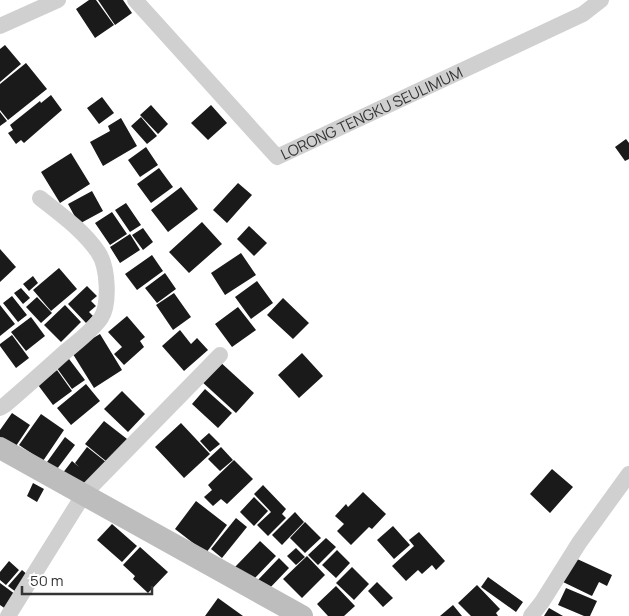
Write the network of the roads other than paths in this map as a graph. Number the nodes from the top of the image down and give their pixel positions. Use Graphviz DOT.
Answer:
graph roads {
  1 [pos="58,0"];
  2 [pos="135,0"];
  3 [pos="601,0"];
  4 [pos="0,26"];
  5 [pos="40,198"];
  6 [pos="220,355"];
  7 [pos="0,408"];
  8 [pos="0,448"];
  9 [pos="629,474"];
  10 [pos="84,494"];
  11 [pos="8,616"];
  12 [pos="302,616"];
  13 [pos="531,616"];
  1 -- 4 [label="street"];
  2 -- 3 [label="street, LORONG TENGKU SEULIMUM"];
  5 -- 7 [label="street"];
  6 -- 10 [label="street"];
  8 -- 10 [label="street"];
  9 -- 13 [label="street"];
  10 -- 11 [label="street"];
  10 -- 12 [label="street"];
}
